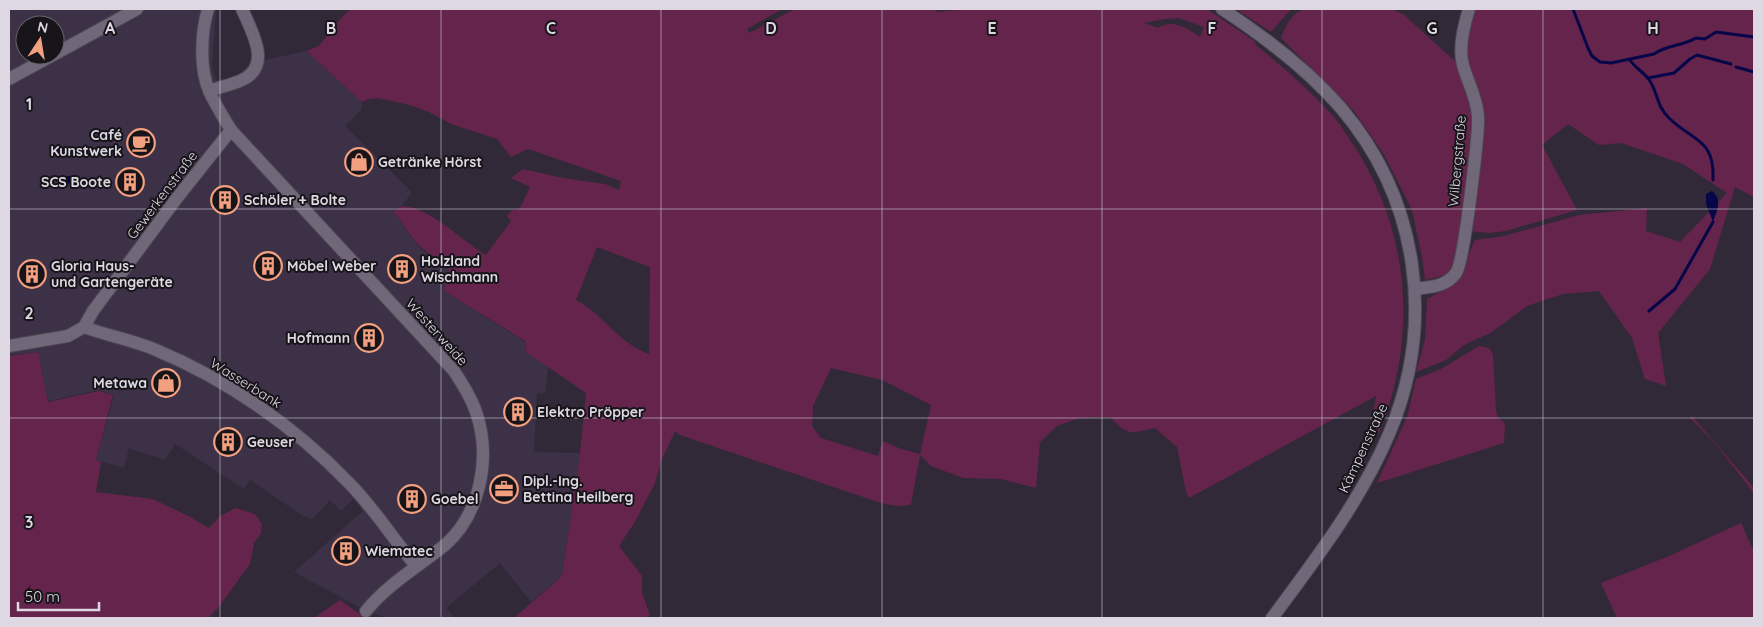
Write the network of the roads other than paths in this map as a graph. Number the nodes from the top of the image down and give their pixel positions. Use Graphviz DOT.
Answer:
graph roads {
  1 [pos="137,9"];
  2 [pos="242,9"];
  3 [pos="1222,9"];
  4 [pos="1469,9"];
  5 [pos="205,10"];
  6 [pos="65,48"];
  7 [pos="34,65"];
  8 [pos="9,79"];
  9 [pos="209,91"];
  10 [pos="231,130"];
  11 [pos="1415,289"];
  12 [pos="84,327"];
  13 [pos="9,346"];
  14 [pos="416,566"];
  15 [pos="366,611"];
  16 [pos="1272,618"];
  1 -- 6 [label="street"];
  2 -- 9 [label="street"];
  3 -- 11 [label="street, Kämpenstraße"];
  4 -- 11 [label="street, Wilbergstraße"];
  5 -- 9 [label="street, Westerweide"];
  7 -- 8 [label="street"];
  9 -- 10 [label="street, Westerweide"];
  10 -- 12 [label="street, Gewerkenstraße"];
  10 -- 14 [label="street, Westerweide"];
  11 -- 16 [label="street, Kämpenstraße"];
  12 -- 13 [label="street"];
  12 -- 14 [label="street, Wasserbank"];
  14 -- 15 [label="street, Westerweide"];
}
